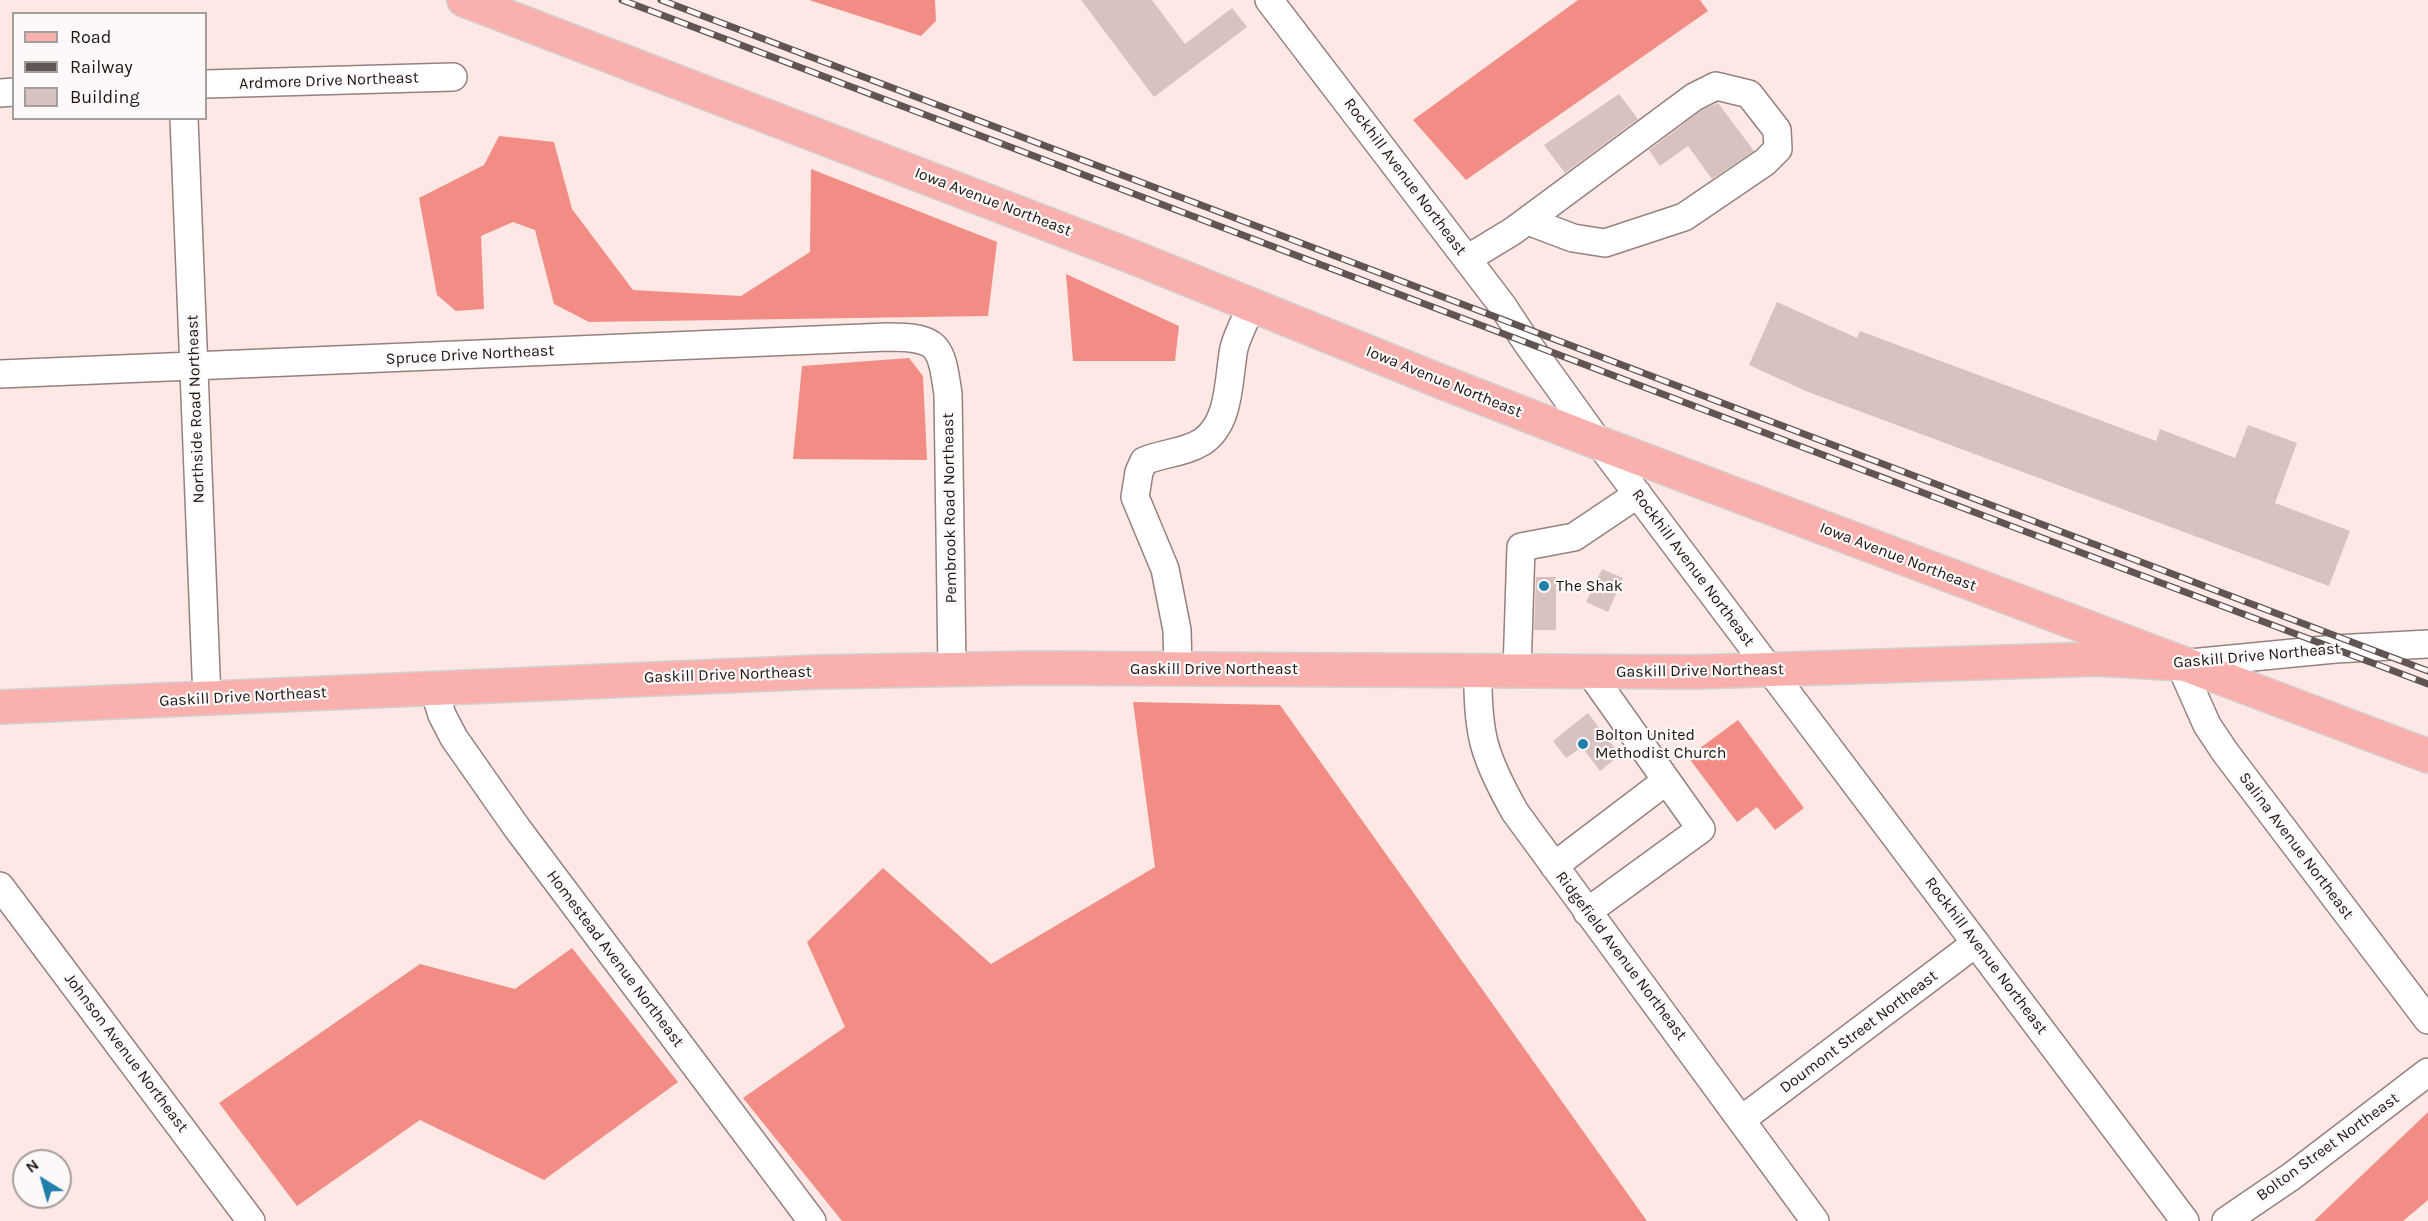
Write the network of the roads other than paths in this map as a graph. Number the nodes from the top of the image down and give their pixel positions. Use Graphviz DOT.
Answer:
graph roads {
  1 [pos="464,0"];
  2 [pos="1269,0"];
  3 [pos="453,77"];
  4 [pos="207,84"];
  5 [pos="184,120"];
  6 [pos="1528,221"];
  7 [pos="1467,259"];
  8 [pos="1252,305"];
  9 [pos="937,349"];
  10 [pos="195,368"];
  11 [pos="0,374"];
  12 [pos="1599,443"];
  13 [pos="1638,494"];
  14 [pos="2428,644"];
  15 [pos="2180,664"];
  16 [pos="952,669"];
  17 [pos="1178,669"];
  18 [pos="1478,670"];
  19 [pos="1517,671"];
  20 [pos="1589,671"];
  21 [pos="1770,671"];
  22 [pos="434,688"];
  23 [pos="207,699"];
  24 [pos="0,707"];
  25 [pos="2428,756"];
  26 [pos="1666,781"];
  27 [pos="1554,866"];
  28 [pos="0,886"];
  29 [pos="1587,912"];
  30 [pos="1976,943"];
  31 [pos="2428,1020"];
  32 [pos="2428,1072"];
  33 [pos="1741,1120"];
  34 [pos="251,1221"];
  35 [pos="812,1221"];
  36 [pos="1815,1221"];
  37 [pos="2185,1221"];
  38 [pos="2226,1221"];
  1 -- 8 [label="main road, Iowa Avenue Northeast"];
  2 -- 7 [label="street, Rockhill Avenue Northeast"];
  3 -- 4 [label="street, Ardmore Drive Northeast"];
  5 -- 10 [label="street, Northside Road Northeast"];
  6 -- 6 [label="street"];
  6 -- 7 [label="street"];
  7 -- 12 [label="street, Rockhill Avenue Northeast"];
  8 -- 12 [label="main road, Iowa Avenue Northeast"];
  8 -- 17 [label="street"];
  9 -- 10 [label="street, Spruce Drive Northeast"];
  9 -- 16 [label="street, Pembrook Road Northeast"];
  10 -- 11 [label="street, Spruce Drive Northeast"];
  10 -- 23 [label="street, Northside Road Northeast"];
  12 -- 13 [label="street, Rockhill Avenue Northeast"];
  12 -- 15 [label="main road, Iowa Avenue Northeast"];
  13 -- 19 [label="street"];
  13 -- 21 [label="street, Rockhill Avenue Northeast"];
  14 -- 15 [label="street, Gaskill Drive Northeast"];
  15 -- 21 [label="main road, Gaskill Drive Northeast"];
  15 -- 25 [label="main road, Iowa Avenue Northeast"];
  15 -- 31 [label="street, Salina Avenue Northeast"];
  16 -- 17 [label="main road, Gaskill Drive Northeast"];
  16 -- 22 [label="main road, Gaskill Drive Northeast"];
  17 -- 18 [label="main road, Gaskill Drive Northeast"];
  18 -- 19 [label="main road, Gaskill Drive Northeast"];
  18 -- 27 [label="street, Ridgefield Avenue Northeast"];
  19 -- 20 [label="main road, Gaskill Drive Northeast"];
  20 -- 21 [label="main road, Gaskill Drive Northeast"];
  20 -- 26 [label="street"];
  21 -- 30 [label="street, Rockhill Avenue Northeast"];
  22 -- 23 [label="main road, Gaskill Drive Northeast"];
  22 -- 35 [label="street, Homestead Avenue Northeast"];
  23 -- 24 [label="main road, Gaskill Drive Northeast"];
  26 -- 27 [label="street"];
  26 -- 29 [label="street"];
  27 -- 29 [label="street, Ridgefield Avenue Northeast"];
  28 -- 34 [label="street, Johnson Avenue Northeast"];
  29 -- 33 [label="street, Ridgefield Avenue Northeast"];
  30 -- 33 [label="street, Doumont Street Northeast"];
  30 -- 37 [label="street, Rockhill Avenue Northeast"];
  32 -- 38 [label="street, Bolton Street Northeast"];
  33 -- 36 [label="street, Ridgefield Avenue Northeast"];
}
